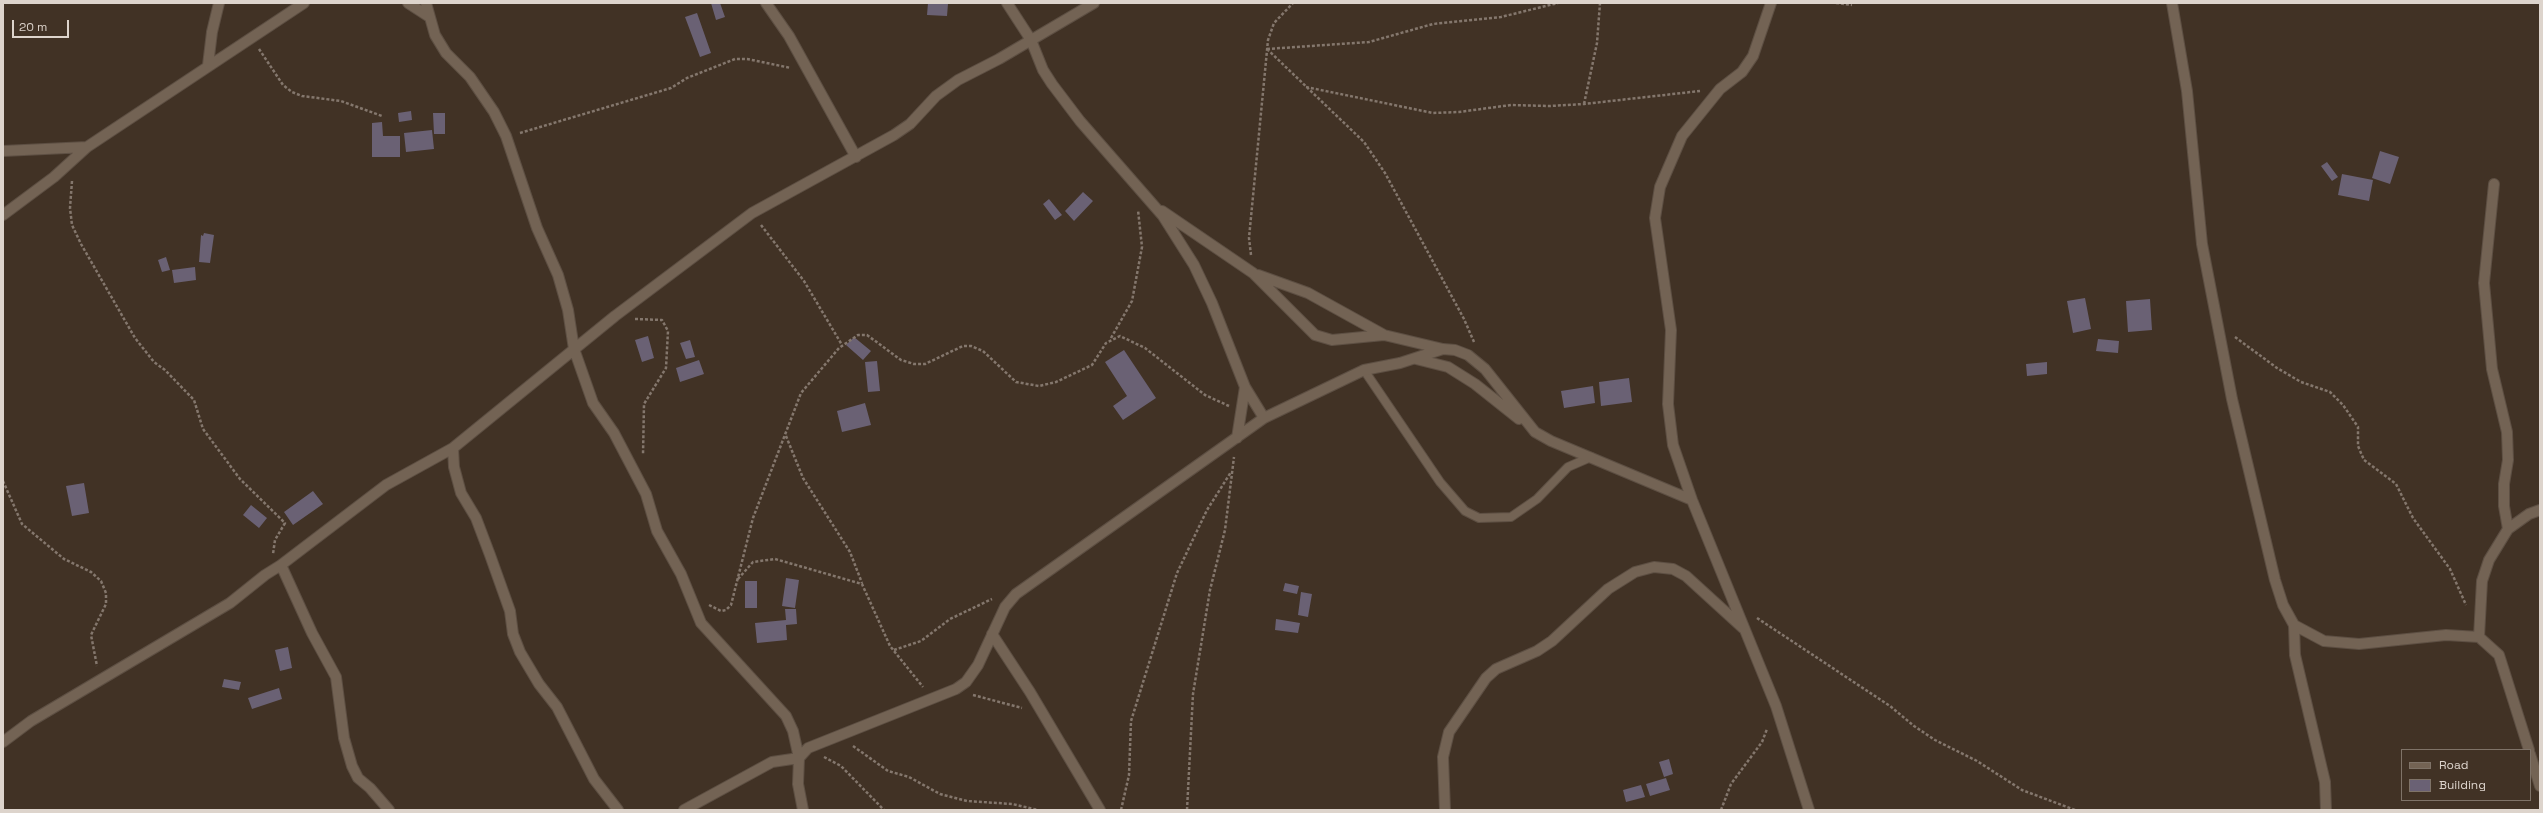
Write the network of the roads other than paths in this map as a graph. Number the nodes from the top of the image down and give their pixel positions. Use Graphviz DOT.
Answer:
graph roads {
  1 [pos="219,3"];
  2 [pos="304,3"];
  3 [pos="408,3"];
  4 [pos="426,3"];
  5 [pos="766,3"];
  6 [pos="1007,3"];
  7 [pos="1094,3"];
  8 [pos="1771,3"];
  9 [pos="2172,3"];
  10 [pos="428,16"];
  11 [pos="1031,40"];
  12 [pos="208,65"];
  13 [pos="87,147"];
  14 [pos="3,151"];
  15 [pos="856,157"];
  16 [pos="2494,184"];
  17 [pos="1157,208"];
  18 [pos="3,215"];
  19 [pos="1253,273"];
  20 [pos="1384,335"];
  21 [pos="574,349"];
  22 [pos="1443,350"];
  23 [pos="1416,359"];
  24 [pos="1364,370"];
  25 [pos="1245,387"];
  26 [pos="1264,418"];
  27 [pos="1535,432"];
  28 [pos="1237,438"];
  29 [pos="453,448"];
  30 [pos="1591,457"];
  31 [pos="1692,500"];
  32 [pos="2540,510"];
  33 [pos="2508,529"];
  34 [pos="281,565"];
  35 [pos="2294,625"];
  36 [pos="1745,630"];
  37 [pos="992,634"];
  38 [pos="2479,637"];
  39 [pos="3,742"];
  40 [pos="2529,749"];
  41 [pos="2531,757"];
  42 [pos="799,758"];
  43 [pos="2540,786"];
  44 [pos="389,810"];
  45 [pos="618,810"];
  46 [pos="684,810"];
  47 [pos="803,810"];
  48 [pos="1100,810"];
  49 [pos="1445,810"];
  50 [pos="1809,810"];
  51 [pos="2326,810"];
  1 -- 12 [label="street"];
  2 -- 12 [label="street"];
  3 -- 10 [label="street"];
  4 -- 10 [label="street"];
  5 -- 15 [label="street"];
  6 -- 11 [label="street"];
  7 -- 11 [label="street"];
  8 -- 31 [label="street"];
  9 -- 35 [label="street"];
  10 -- 21 [label="street"];
  11 -- 15 [label="street"];
  11 -- 17 [label="street"];
  12 -- 13 [label="street"];
  13 -- 14 [label="street"];
  13 -- 18 [label="street"];
  15 -- 21 [label="street"];
  16 -- 33 [label="street"];
  17 -- 19 [label="street"];
  17 -- 25 [label="street"];
  19 -- 20 [label="street"];
  19 -- 20 [label="street"];
  20 -- 22 [label="street"];
  21 -- 29 [label="street"];
  21 -- 42 [label="street"];
  22 -- 23 [label="street"];
  22 -- 27 [label="street"];
  23 -- 24 [label="street"];
  23 -- 27 [label="street"];
  24 -- 26 [label="street"];
  24 -- 30 [label="lane"];
  25 -- 26 [label="street"];
  25 -- 28 [label="street"];
  26 -- 28 [label="street"];
  27 -- 30 [label="street"];
  28 -- 37 [label="street"];
  29 -- 34 [label="street"];
  29 -- 45 [label="street"];
  30 -- 31 [label="street"];
  31 -- 36 [label="street"];
  32 -- 33 [label="street"];
  33 -- 38 [label="street"];
  34 -- 39 [label="street"];
  34 -- 44 [label="street"];
  35 -- 38 [label="street"];
  35 -- 51 [label="street"];
  36 -- 49 [label="street"];
  36 -- 50 [label="street"];
  37 -- 42 [label="street"];
  37 -- 48 [label="street"];
  38 -- 40 [label="street"];
  41 -- 43 [label="street"];
  42 -- 46 [label="street"];
  42 -- 47 [label="street"];
}
